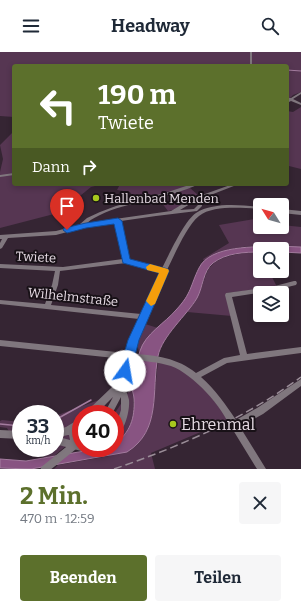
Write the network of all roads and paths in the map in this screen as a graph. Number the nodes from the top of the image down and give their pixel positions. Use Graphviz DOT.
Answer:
graph roads {
  1 [pos="251,52"];
  2 [pos="251,64"];
  3 [pos="301,93"];
  4 [pos="289,101"];
  5 [pos="301,104"];
  6 [pos="12,174"];
  7 [pos="0,176"];
  8 [pos="190,186"];
  9 [pos="231,186"];
  10 [pos="205,195"];
  11 [pos="190,201"];
  12 [pos="183,205"];
  13 [pos="200,206"];
  14 [pos="253,208"];
  15 [pos="186,212"];
  16 [pos="203,212"];
  17 [pos="289,212"];
  18 [pos="169,213"];
  19 [pos="301,213"];
  20 [pos="197,215"];
  21 [pos="118,221"];
  22 [pos="81,226"];
  23 [pos="0,237"];
  24 [pos="6,237"];
  25 [pos="0,247"];
  26 [pos="126,261"];
  27 [pos="0,266"];
  28 [pos="58,269"];
  29 [pos="165,271"];
  30 [pos="294,283"];
  31 [pos="0,302"];
  32 [pos="47,306"];
  33 [pos="144,317"];
  34 [pos="0,342"];
  35 [pos="301,350"];
  36 [pos="132,357"];
  37 [pos="244,357"];
  38 [pos="195,377"];
  39 [pos="301,382"];
  40 [pos="122,386"];
  41 [pos="99,405"];
  42 [pos="114,405"];
  43 [pos="124,416"];
  44 [pos="234,426"];
  45 [pos="0,434"];
  46 [pos="12,435"];
  47 [pos="72,447"];
  48 [pos="45,469"];
  49 [pos="262,469"];
  1 -- 2 [label="street"];
  3 -- 4 [label="street"];
  4 -- 5 [label="street"];
  6 -- 7 [label="street"];
  8 -- 22 [label="street"];
  9 -- 10 [label="street"];
  10 -- 11 [label="street"];
  10 -- 13 [label="street"];
  11 -- 12 [label="street"];
  11 -- 13 [label="street"];
  12 -- 15 [label="street"];
  12 -- 18 [label="street"];
  13 -- 15 [label="street"];
  13 -- 16 [label="street"];
  14 -- 16 [label="street"];
  15 -- 18 [label="street"];
  15 -- 20 [label="street"];
  16 -- 20 [label="street"];
  17 -- 19 [label="street"];
  18 -- 21 [label="street"];
  20 -- 29 [label="street"];
  21 -- 22 [label="street"];
  21 -- 26 [label="street"];
  22 -- 24 [label="street"];
  23 -- 24 [label="street"];
  24 -- 25 [label="street"];
  26 -- 28 [label="street, Twiete"];
  26 -- 29 [label="street, Twiete"];
  27 -- 28 [label="street, Twiete"];
  28 -- 32 [label="street"];
  29 -- 33 [label="street"];
  30 -- 37 [label="street"];
  31 -- 32 [label="street, Wilhelmstraße"];
  32 -- 33 [label="street, Wilhelmstraße"];
  33 -- 36 [label="street"];
  34 -- 36 [label="street"];
  35 -- 37 [label="street"];
  36 -- 38 [label="street"];
  36 -- 40 [label="street"];
  37 -- 38 [label="street"];
  38 -- 44 [label="street"];
  39 -- 44 [label="street"];
  40 -- 41 [label="street"];
  40 -- 42 [label="street"];
  40 -- 43 [label="street"];
  44 -- 49 [label="street"];
  45 -- 46 [label="street"];
  47 -- 48 [label="street, bridge"];
}
